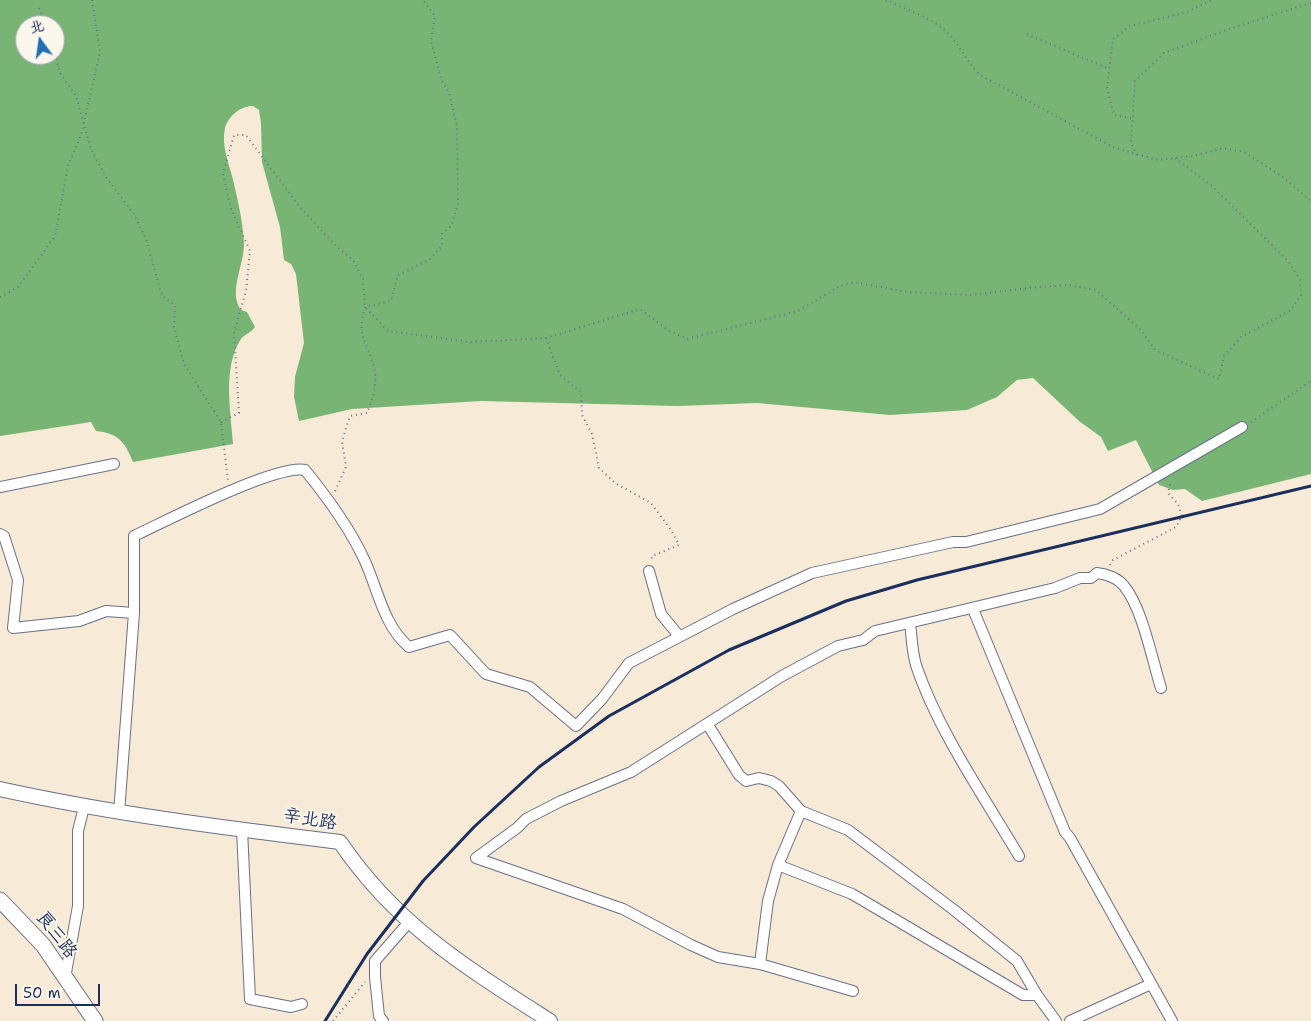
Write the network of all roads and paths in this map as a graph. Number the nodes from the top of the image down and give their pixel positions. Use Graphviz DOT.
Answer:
graph roads {
  1 [pos="92,0"];
  2 [pos="423,0"];
  3 [pos="886,0"];
  4 [pos="1211,0"];
  5 [pos="1311,3"];
  6 [pos="40,8"];
  7 [pos="42,15"];
  8 [pos="1026,34"];
  9 [pos="58,65"];
  10 [pos="1109,69"];
  11 [pos="1131,118"];
  12 [pos="83,125"];
  13 [pos="1137,155"];
  14 [pos="1175,158"];
  15 [pos="1311,201"];
  16 [pos="0,297"];
  17 [pos="365,307"];
  18 [pos="546,338"];
  19 [pos="1311,381"];
  20 [pos="221,422"];
  21 [pos="1242,427"];
  22 [pos="114,464"];
  23 [pos="1176,465"];
  24 [pos="0,487"];
  25 [pos="229,492"];
  26 [pos="335,508"];
  27 [pos="0,534"];
  28 [pos="649,571"];
  29 [pos="1105,574"];
  30 [pos="974,609"];
  31 [pos="134,614"];
  32 [pos="910,623"];
  33 [pos="679,636"];
  34 [pos="1161,688"];
  35 [pos="708,725"];
  36 [pos="0,790"];
  37 [pos="84,808"];
  38 [pos="801,811"];
  39 [pos="119,813"];
  40 [pos="242,830"];
  41 [pos="1019,856"];
  42 [pos="778,864"];
  43 [pos="0,900"];
  44 [pos="409,922"];
  45 [pos="760,964"];
  46 [pos="375,971"];
  47 [pos="65,978"];
  48 [pos="1151,984"];
  49 [pos="853,991"];
  50 [pos="1037,995"];
  51 [pos="302,1004"];
  52 [pos="95,1021"];
  53 [pos="333,1021"];
  54 [pos="383,1021"];
  55 [pos="550,1021"];
  56 [pos="1056,1021"];
  57 [pos="1070,1021"];
  58 [pos="1172,1021"];
  1 -- 12 [label="path"];
  2 -- 17 [label="path"];
  3 -- 13 [label="path"];
  4 -- 10 [label="path"];
  5 -- 11 [label="path"];
  6 -- 7 [label="path"];
  8 -- 10 [label="path"];
  9 -- 12 [label="path"];
  10 -- 11 [label="path"];
  11 -- 13 [label="path"];
  12 -- 16 [label="path"];
  12 -- 20 [label="path"];
  13 -- 14 [label="path"];
  14 -- 15 [label="path"];
  14 -- 18 [label="path"];
  17 -- 18 [label="path"];
  17 -- 20 [label="path"];
  17 -- 26 [label="path"];
  18 -- 28 [label="path"];
  19 -- 21 [label="path"];
  20 -- 25 [label="path"];
  21 -- 23 [label="street"];
  22 -- 24 [label="street"];
  23 -- 29 [label="path"];
  23 -- 33 [label="street"];
  25 -- 26 [label="street"];
  25 -- 31 [label="street"];
  26 -- 33 [label="street"];
  27 -- 31 [label="street"];
  28 -- 33 [label="street"];
  29 -- 30 [label="street"];
  29 -- 34 [label="street"];
  30 -- 32 [label="street"];
  30 -- 48 [label="street"];
  31 -- 39 [label="street"];
  32 -- 35 [label="street"];
  32 -- 41 [label="street"];
  35 -- 38 [label="street"];
  35 -- 45 [label="street"];
  36 -- 37 [label="street, 辛北路"];
  37 -- 39 [label="street, 辛北路"];
  37 -- 47 [label="street"];
  38 -- 42 [label="street"];
  38 -- 50 [label="street"];
  39 -- 40 [label="street, 辛北路"];
  40 -- 44 [label="street, 辛北路"];
  40 -- 51 [label="street"];
  42 -- 45 [label="street"];
  42 -- 50 [label="street"];
  43 -- 47 [label="main road, 良三路"];
  44 -- 46 [label="street"];
  44 -- 55 [label="street, 辛北路"];
  45 -- 49 [label="street"];
  46 -- 53 [label="path"];
  46 -- 54 [label="street"];
  47 -- 52 [label="main road, 良三路"];
  48 -- 57 [label="street"];
  48 -- 58 [label="street"];
  50 -- 56 [label="street"];
}
